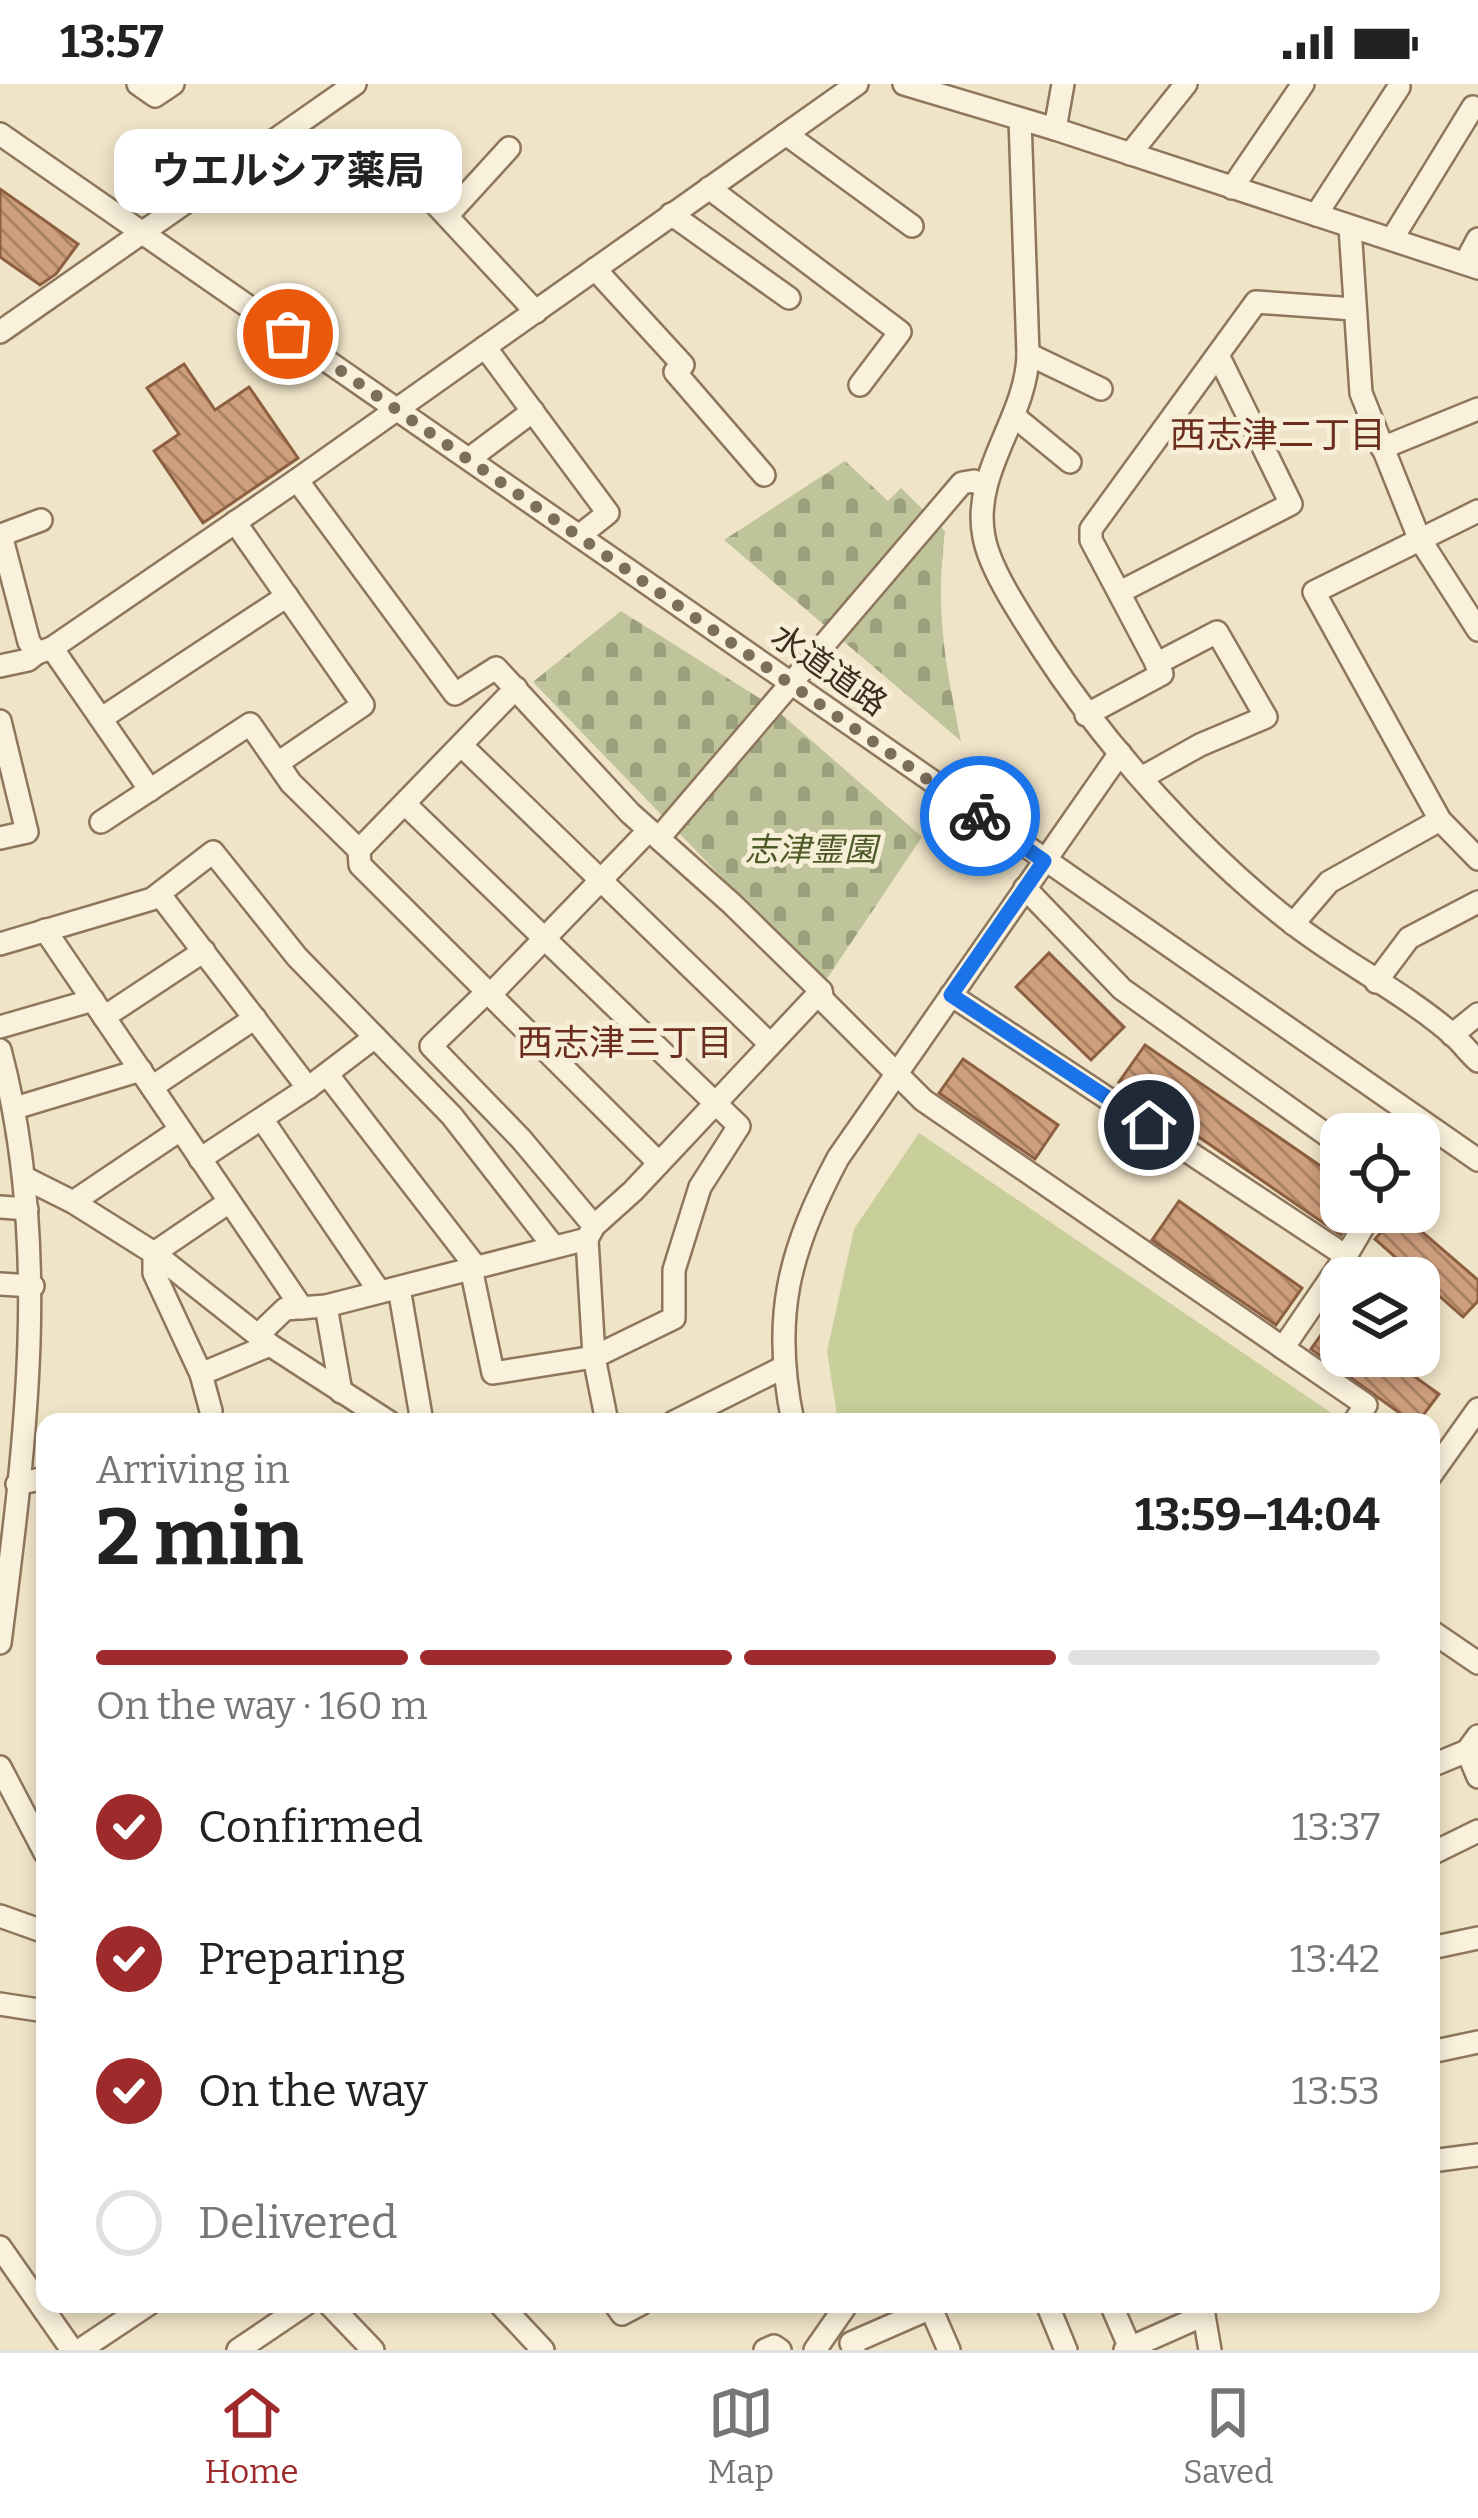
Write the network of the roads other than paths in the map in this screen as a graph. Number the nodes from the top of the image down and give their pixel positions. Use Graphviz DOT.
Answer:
graph roads {
  1 [pos="138,84"];
  2 [pos="173,84"];
  3 [pos="856,84"];
  4 [pos="904,84"];
  5 [pos="1063,84"];
  6 [pos="1186,84"];
  7 [pos="1303,84"];
  8 [pos="1399,87"];
  9 [pos="340,88"];
  10 [pos="979,95"];
  11 [pos="1473,107"];
  12 [pos="1020,119"];
  13 [pos="1055,129"];
  14 [pos="0,134"];
  15 [pos="787,134"];
  16 [pos="509,148"];
  17 [pos="1130,154"];
  18 [pos="401,167"];
  19 [pos="709,188"];
  20 [pos="1232,188"];
  21 [pos="671,214"];
  22 [pos="1316,215"];
  23 [pos="447,216"];
  24 [pos="912,226"];
  25 [pos="1350,226"];
  26 [pos="144,234"];
  27 [pos="1392,239"];
  28 [pos="1478,239"];
  29 [pos="1471,266"];
  30 [pos="596,269"];
  31 [pos="789,298"];
  32 [pos="1354,309"];
  33 [pos="536,312"];
  34 [pos="0,332"];
  35 [pos="485,347"];
  36 [pos="1028,354"];
  37 [pos="1218,355"];
  38 [pos="860,385"];
  39 [pos="1102,389"];
  40 [pos="396,408"];
  41 [pos="1478,409"];
  42 [pos="533,411"];
  43 [pos="1014,416"];
  44 [pos="1382,448"];
  45 [pos="469,459"];
  46 [pos="1070,462"];
  47 [pos="764,475"];
  48 [pos="298,480"];
  49 [pos="985,487"];
  50 [pos="1478,511"];
  51 [pos="41,520"];
  52 [pos="236,522"];
  53 [pos="579,536"];
  54 [pos="1419,538"];
  55 [pos="1120,592"];
  56 [pos="287,596"];
  57 [pos="1476,621"];
  58 [pos="44,650"];
  59 [pos="1156,664"];
  60 [pos="0,667"];
  61 [pos="792,684"];
  62 [pos="516,688"];
  63 [pos="1086,715"];
  64 [pos="102,718"];
  65 [pos="0,721"];
  66 [pos="461,745"];
  67 [pos="1120,752"];
  68 [pos="278,763"];
  69 [pos="1142,777"];
  70 [pos="150,790"];
  71 [pos="406,805"];
  72 [pos="1440,820"];
  73 [pos="100,822"];
  74 [pos="654,834"];
  75 [pos="0,838"];
  76 [pos="359,850"];
  77 [pos="1478,859"];
  78 [pos="1044,861"];
  79 [pos="601,880"];
  80 [pos="1025,889"];
  81 [pos="160,895"];
  82 [pos="1478,902"];
  83 [pos="1293,924"];
  84 [pos="45,930"];
  85 [pos="544,938"];
  86 [pos="0,944"];
  87 [pos="204,951"];
  88 [pos="1376,982"];
  89 [pos="821,991"];
  90 [pos="488,993"];
  91 [pos="951,995"];
  92 [pos="98,1009"];
  93 [pos="1478,1014"];
  94 [pos="255,1018"];
  95 [pos="0,1027"];
  96 [pos="1452,1035"];
  97 [pos="375,1037"];
  98 [pos="770,1044"];
  99 [pos="0,1051"];
  100 [pos="1478,1061"];
  101 [pos="895,1076"];
  102 [pos="146,1078"];
  103 [pos="318,1081"];
  104 [pos="714,1102"];
  105 [pos="262,1119"];
  106 [pos="11,1120"];
  107 [pos="1320,1129"];
  108 [pos="180,1130"];
  109 [pos="200,1159"];
  110 [pos="1478,1160"];
  111 [pos="659,1162"];
  112 [pos="26,1178"];
  113 [pos="73,1202"];
  114 [pos="229,1202"];
  115 [pos="0,1208"];
  116 [pos="27,1209"];
  117 [pos="591,1233"];
  118 [pos="1360,1233"];
  119 [pos="554,1247"];
  120 [pos="154,1253"];
  121 [pos="1346,1256"];
  122 [pos="473,1268"];
  123 [pos="0,1284"];
  124 [pos="33,1286"];
  125 [pos="389,1290"];
  126 [pos="326,1306"];
  127 [pos="302,1308"];
  128 [pos="264,1340"];
  129 [pos="1283,1348"];
  130 [pos="594,1357"];
  131 [pos="784,1367"];
  132 [pos="201,1375"];
  133 [pos="341,1392"];
  134 [pos="1478,1408"];
  135 [pos="212,1411"];
  136 [pos="375,1413"];
  137 [pos="420,1413"];
  138 [pos="605,1413"];
  139 [pos="692,1413"];
  140 [pos="792,1413"];
  141 [pos="1360,1413"];
  142 [pos="12,1450"];
  143 [pos="1440,1462"];
  144 [pos="36,1480"];
  145 [pos="17,1484"];
  146 [pos="1,1633"];
  147 [pos="1440,1639"];
  148 [pos="0,1643"];
  149 [pos="1478,1663"];
  150 [pos="1473,1743"];
  151 [pos="1440,1761"];
  152 [pos="0,1767"];
  153 [pos="1478,1777"];
  154 [pos="36,1830"];
  155 [pos="1478,1832"];
  156 [pos="1440,1850"];
  157 [pos="0,1916"];
  158 [pos="36,1929"];
  159 [pos="1478,1938"];
  160 [pos="1440,1946"];
  161 [pos="0,2004"];
  162 [pos="36,2010"];
  163 [pos="1478,2042"];
  164 [pos="1440,2050"];
  165 [pos="1478,2155"];
  166 [pos="1440,2160"];
  167 [pos="0,2247"];
  168 [pos="36,2296"];
  169 [pos="49,2313"];
  170 [pos="135,2313"];
  171 [pos="292,2313"];
  172 [pos="338,2313"];
  173 [pos="508,2313"];
  174 [pos="841,2313"];
  175 [pos="915,2313"];
  176 [pos="933,2313"];
  177 [pos="1051,2313"];
  178 [pos="1114,2313"];
  179 [pos="1195,2313"];
  180 [pos="1204,2313"];
  181 [pos="1127,2349"];
  182 [pos="76,2350"];
  183 [pos="238,2350"];
  184 [pos="373,2350"];
  185 [pos="543,2350"];
  186 [pos="765,2350"];
  187 [pos="780,2350"];
  188 [pos="815,2350"];
  189 [pos="854,2350"];
  190 [pos="949,2350"];
  191 [pos="1066,2350"];
  192 [pos="1210,2350"];
  1 -- 2 [label="street"];
  3 -- 15 [label="street"];
  4 -- 10 [label="street"];
  5 -- 13 [label="street"];
  6 -- 17 [label="street"];
  7 -- 20 [label="street"];
  8 -- 22 [label="street"];
  9 -- 26 [label="street"];
  10 -- 12 [label="street"];
  11 -- 27 [label="street"];
  12 -- 13 [label="street"];
  12 -- 36 [label="street"];
  13 -- 17 [label="street"];
  14 -- 26 [label="street, 水道道路"];
  15 -- 19 [label="street"];
  15 -- 24 [label="street"];
  16 -- 23 [label="street"];
  17 -- 20 [label="street"];
  18 -- 23 [label="street"];
  19 -- 21 [label="street"];
  19 -- 38 [label="street"];
  20 -- 22 [label="street"];
  21 -- 30 [label="street"];
  21 -- 31 [label="street"];
  22 -- 25 [label="street"];
  23 -- 33 [label="street"];
  25 -- 27 [label="street"];
  25 -- 32 [label="street"];
  26 -- 34 [label="street"];
  26 -- 40 [label="street, 水道道路"];
  27 -- 29 [label="street"];
  28 -- 29 [label="street"];
  30 -- 33 [label="street"];
  30 -- 47 [label="street"];
  32 -- 37 [label="street"];
  32 -- 44 [label="street"];
  33 -- 35 [label="street"];
  35 -- 40 [label="street"];
  35 -- 42 [label="street"];
  36 -- 39 [label="street"];
  36 -- 43 [label="street"];
  37 -- 55 [label="street"];
  37 -- 55 [label="street"];
  40 -- 45 [label="street, 水道道路"];
  40 -- 48 [label="street"];
  41 -- 44 [label="street"];
  42 -- 45 [label="street"];
  42 -- 53 [label="street"];
  43 -- 46 [label="street"];
  43 -- 49 [label="street"];
  44 -- 54 [label="street"];
  45 -- 53 [label="street, 水道道路"];
  48 -- 52 [label="street"];
  48 -- 62 [label="street"];
  49 -- 61 [label="street"];
  49 -- 63 [label="street"];
  50 -- 54 [label="street"];
  51 -- 58 [label="street"];
  52 -- 56 [label="street"];
  52 -- 58 [label="street"];
  53 -- 61 [label="street, 水道道路"];
  54 -- 57 [label="street"];
  54 -- 72 [label="street"];
  55 -- 59 [label="street"];
  56 -- 64 [label="street"];
  56 -- 68 [label="street"];
  58 -- 60 [label="street"];
  58 -- 64 [label="street"];
  59 -- 63 [label="street"];
  59 -- 69 [label="street"];
  61 -- 74 [label="street"];
  61 -- 78 [label="street, 水道道路"];
  62 -- 66 [label="street"];
  62 -- 74 [label="street"];
  63 -- 67 [label="street"];
  64 -- 70 [label="street"];
  65 -- 75 [label="street"];
  66 -- 71 [label="street"];
  66 -- 79 [label="street"];
  67 -- 69 [label="street"];
  67 -- 78 [label="street"];
  68 -- 70 [label="street"];
  68 -- 76 [label="street"];
  69 -- 83 [label="street"];
  70 -- 73 [label="street"];
  71 -- 76 [label="street"];
  71 -- 85 [label="street"];
  72 -- 77 [label="street"];
  72 -- 83 [label="street"];
  74 -- 79 [label="street"];
  74 -- 89 [label="street"];
  76 -- 90 [label="street"];
  78 -- 80 [label="street"];
  78 -- 110 [label="street, 水道道路"];
  79 -- 85 [label="street"];
  79 -- 98 [label="street"];
  80 -- 91 [label="street"];
  80 -- 107 [label="street"];
  81 -- 84 [label="street"];
  81 -- 87 [label="street"];
  81 -- 97 [label="street"];
  82 -- 88 [label="street"];
  83 -- 88 [label="street"];
  84 -- 86 [label="street"];
  84 -- 92 [label="street"];
  85 -- 90 [label="street"];
  85 -- 104 [label="street"];
  87 -- 92 [label="street"];
  87 -- 94 [label="street"];
  88 -- 96 [label="street"];
  89 -- 98 [label="street"];
  89 -- 101 [label="street"];
  90 -- 111 [label="street"];
  90 -- 117 [label="street"];
  91 -- 101 [label="street"];
  91 -- 121 [label="street"];
  92 -- 95 [label="street"];
  92 -- 102 [label="street"];
  93 -- 96 [label="street"];
  94 -- 102 [label="street"];
  94 -- 103 [label="street"];
  96 -- 100 [label="street"];
  97 -- 103 [label="street"];
  97 -- 119 [label="street"];
  98 -- 104 [label="street"];
  99 -- 106 [label="street"];
  101 -- 129 [label="street"];
  101 -- 131 [label="street"];
  102 -- 106 [label="street"];
  102 -- 108 [label="street"];
  103 -- 105 [label="street"];
  103 -- 122 [label="street"];
  104 -- 111 [label="street"];
  104 -- 130 [label="street"];
  105 -- 109 [label="street"];
  105 -- 125 [label="street"];
  106 -- 112 [label="street"];
  108 -- 109 [label="street"];
  108 -- 113 [label="street"];
  109 -- 114 [label="street"];
  111 -- 117 [label="street"];
  112 -- 113 [label="street"];
  112 -- 116 [label="street"];
  113 -- 120 [label="street"];
  114 -- 120 [label="street"];
  114 -- 127 [label="street"];
  115 -- 116 [label="street"];
  116 -- 124 [label="street"];
  117 -- 119 [label="street"];
  117 -- 130 [label="street"];
  118 -- 121 [label="street"];
  119 -- 122 [label="street"];
  120 -- 128 [label="street"];
  120 -- 132 [label="street"];
  121 -- 129 [label="street"];
  122 -- 125 [label="street"];
  122 -- 130 [label="street"];
  123 -- 124 [label="street"];
  124 -- 142 [label="street"];
  125 -- 126 [label="street"];
  125 -- 137 [label="street"];
  126 -- 127 [label="street"];
  126 -- 133 [label="street"];
  127 -- 128 [label="street"];
  128 -- 132 [label="street"];
  128 -- 133 [label="street"];
  129 -- 141 [label="street"];
  130 -- 138 [label="street"];
  131 -- 139 [label="street"];
  131 -- 140 [label="street"];
  132 -- 135 [label="street"];
  133 -- 136 [label="street"];
  134 -- 143 [label="street"];
  142 -- 145 [label="street"];
  144 -- 145 [label="street"];
  145 -- 146 [label="street"];
  146 -- 148 [label="street"];
  147 -- 149 [label="street"];
  150 -- 151 [label="street"];
  150 -- 153 [label="street"];
  152 -- 154 [label="street"];
  155 -- 156 [label="street"];
  157 -- 158 [label="street"];
  159 -- 160 [label="street"];
  161 -- 162 [label="street"];
  163 -- 164 [label="street"];
  165 -- 166 [label="street"];
  167 -- 168 [label="street"];
  169 -- 182 [label="street"];
  170 -- 182 [label="street"];
  171 -- 183 [label="street"];
  172 -- 184 [label="street"];
  173 -- 185 [label="street"];
  174 -- 188 [label="street"];
  175 -- 189 [label="street"];
  176 -- 190 [label="street"];
  177 -- 191 [label="street"];
  178 -- 181 [label="street"];
  179 -- 181 [label="street"];
  180 -- 192 [label="street"];
  186 -- 187 [label="street"];
}
